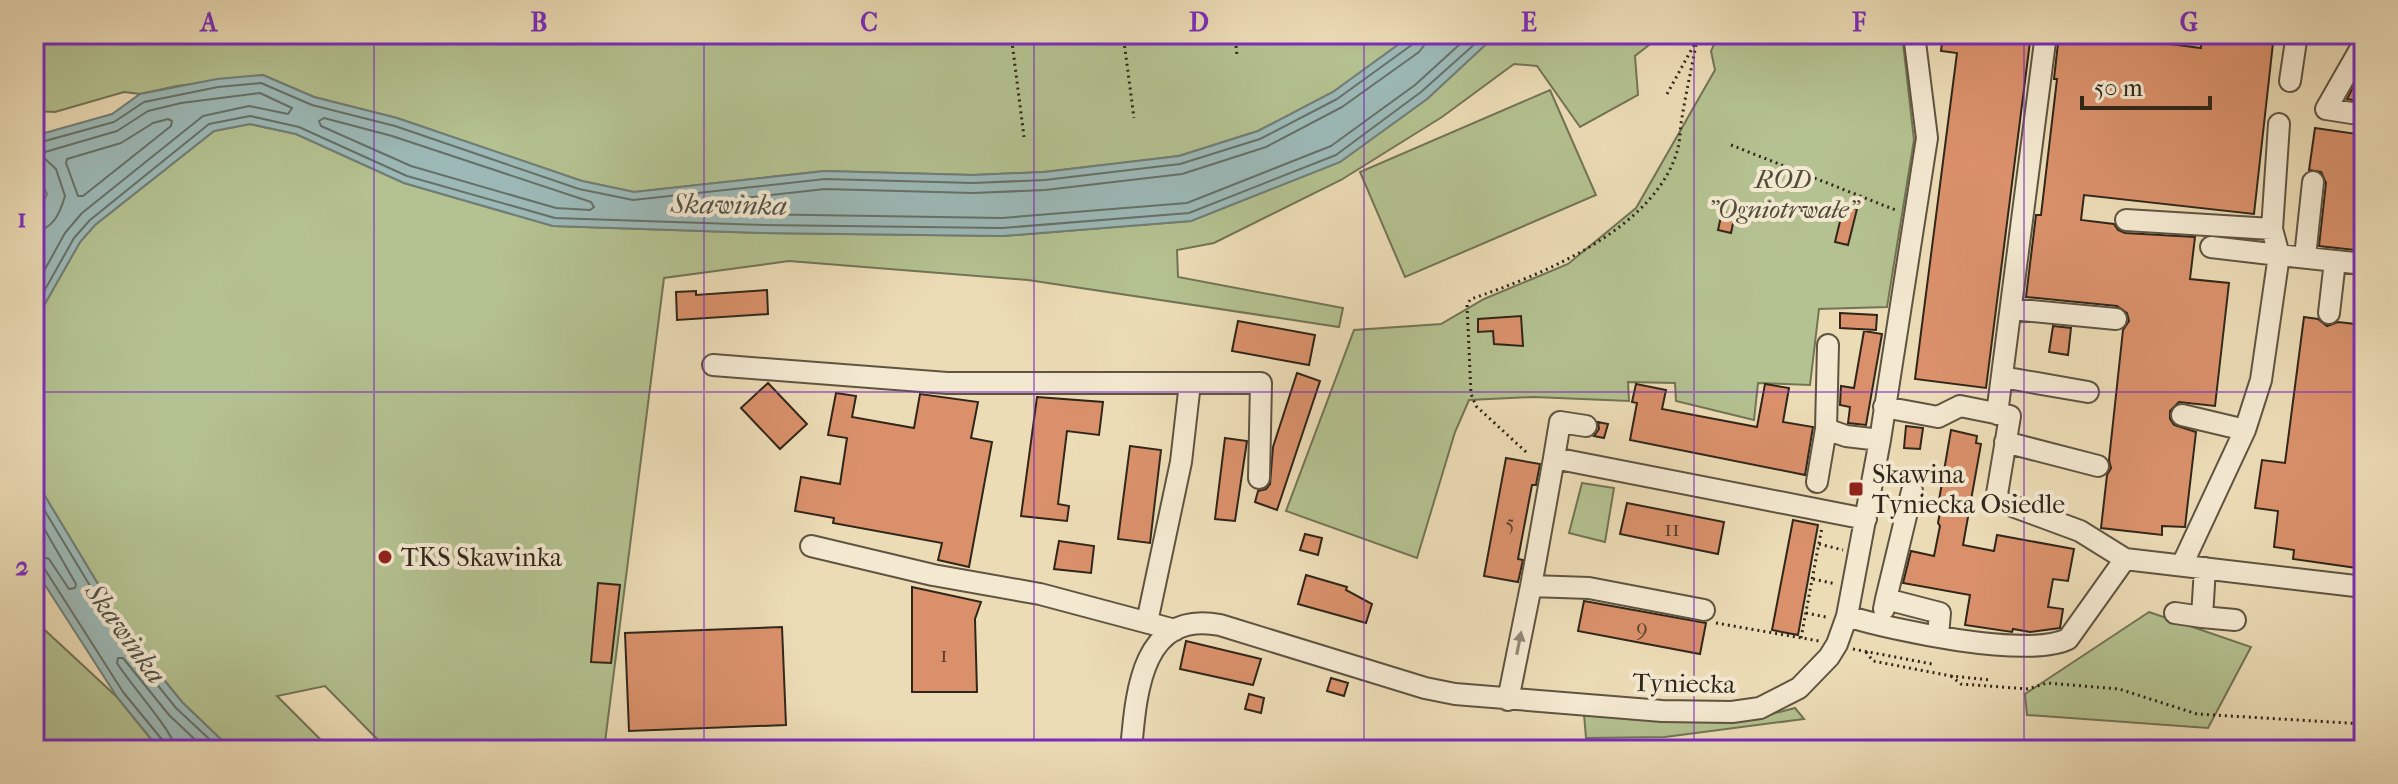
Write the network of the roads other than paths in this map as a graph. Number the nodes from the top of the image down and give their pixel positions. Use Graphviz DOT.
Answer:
graph roads {
  1 [pos="1914,34"];
  2 [pos="2046,34"];
  3 [pos="2297,34"];
  4 [pos="2363,42"];
  5 [pos="2290,81"];
  6 [pos="2364,115"];
  7 [pos="2279,124"];
  8 [pos="2313,182"];
  9 [pos="2126,220"];
  10 [pos="2272,229"];
  11 [pos="2211,247"];
  12 [pos="2279,255"];
  13 [pos="2305,257"];
  14 [pos="2335,261"];
  15 [pos="2364,264"];
  16 [pos="2011,309"];
  17 [pos="2329,313"];
  18 [pos="2116,319"];
  19 [pos="1828,345"];
  20 [pos="713,365"];
  21 [pos="2002,377"];
  22 [pos="1190,383"];
  23 [pos="2088,392"];
  24 [pos="1884,407"];
  25 [pos="1997,414"];
  26 [pos="2182,415"];
  27 [pos="1586,426"];
  28 [pos="1826,429"];
  29 [pos="2245,430"];
  30 [pos="1880,440"];
  31 [pos="2005,442"];
  32 [pos="1554,458"];
  33 [pos="2098,466"];
  34 [pos="1259,478"];
  35 [pos="1817,482"];
  36 [pos="1912,491"];
  37 [pos="1866,519"];
  38 [pos="811,546"];
  39 [pos="2125,559"];
  40 [pos="2182,565"];
  41 [pos="2205,568"];
  42 [pos="1531,586"];
  43 [pos="2364,587"];
  44 [pos="1886,599"];
  45 [pos="1704,610"];
  46 [pos="2175,613"];
  47 [pos="1847,616"];
  48 [pos="2202,617"];
  49 [pos="2235,620"];
  50 [pos="1147,622"];
  51 [pos="1879,626"];
  52 [pos="1175,630"];
  53 [pos="1938,635"];
  54 [pos="1508,700"];
  55 [pos="1131,750"];
  1 -- 24 [label="street, Tyniecka"];
  2 -- 16 [label="street"];
  3 -- 5 [label="street"];
  4 -- 6 [label="street"];
  7 -- 10 [label="street"];
  8 -- 13 [label="street"];
  9 -- 10 [label="street"];
  10 -- 12 [label="street"];
  11 -- 12 [label="street"];
  12 -- 13 [label="street"];
  12 -- 29 [label="street"];
  13 -- 14 [label="street"];
  14 -- 15 [label="street"];
  14 -- 17 [label="street"];
  16 -- 18 [label="street"];
  16 -- 21 [label="street"];
  19 -- 28 [label="street"];
  20 -- 22 [label="street"];
  21 -- 23 [label="street"];
  21 -- 25 [label="street"];
  22 -- 34 [label="street"];
  22 -- 50 [label="street"];
  24 -- 25 [label="street"];
  24 -- 30 [label="street, Tyniecka"];
  25 -- 31 [label="street"];
  26 -- 29 [label="street"];
  27 -- 32 [label="street"];
  28 -- 30 [label="street"];
  28 -- 35 [label="street"];
  29 -- 40 [label="street"];
  30 -- 37 [label="street, Tyniecka"];
  31 -- 33 [label="street"];
  31 -- 39 [label="street"];
  32 -- 37 [label="street"];
  32 -- 42 [label="street"];
  36 -- 44 [label="street"];
  37 -- 47 [label="street, Tyniecka"];
  38 -- 50 [label="street"];
  39 -- 40 [label="street"];
  39 -- 53 [label="street"];
  40 -- 41 [label="street"];
  41 -- 43 [label="street"];
  41 -- 48 [label="street"];
  42 -- 45 [label="street"];
  54 -- 42 [label="street, one-way"];
  44 -- 51 [label="street"];
  44 -- 53 [label="street"];
  46 -- 48 [label="street"];
  47 -- 51 [label="street"];
  47 -- 54 [label="street, Tyniecka"];
  48 -- 49 [label="street"];
  50 -- 52 [label="street"];
  51 -- 53 [label="street"];
  52 -- 54 [label="street, Tyniecka"];
  52 -- 55 [label="street"];
}
